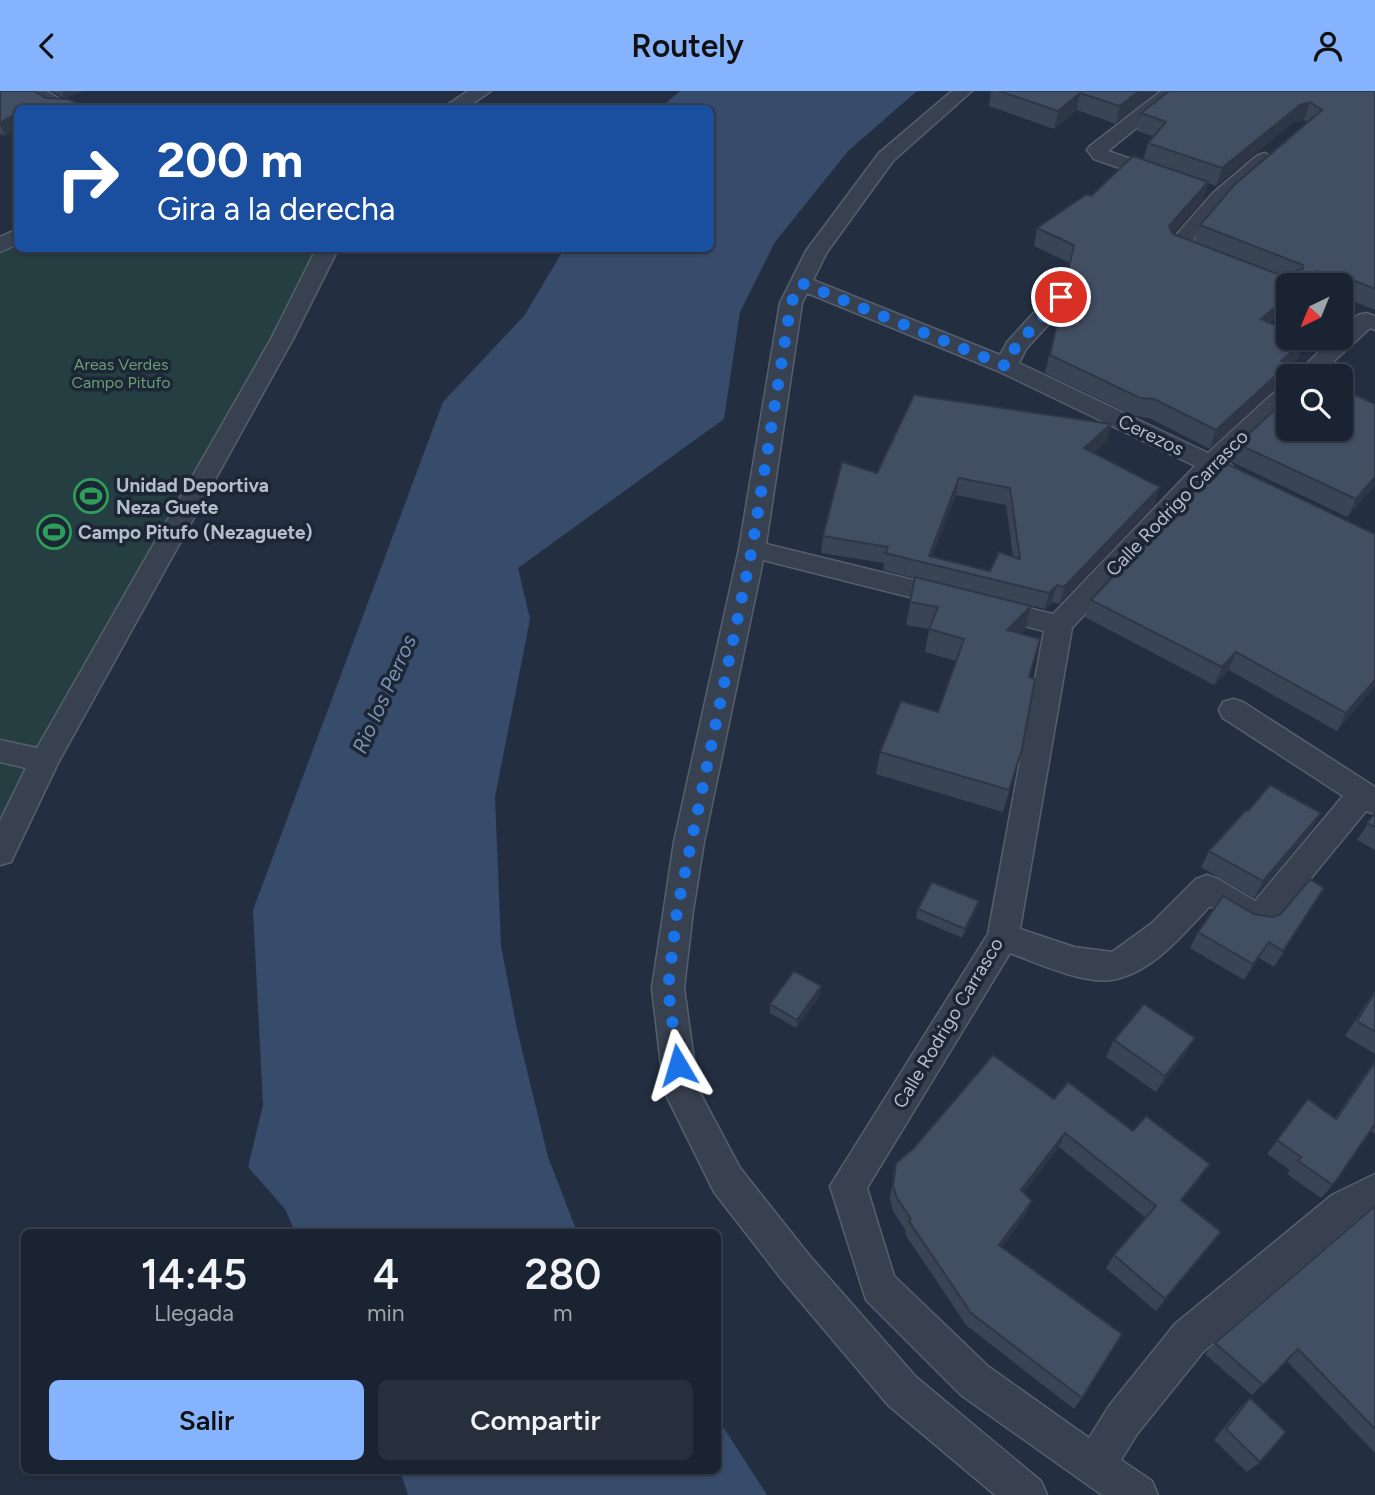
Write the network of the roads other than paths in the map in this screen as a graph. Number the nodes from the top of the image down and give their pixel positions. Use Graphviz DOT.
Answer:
graph roads {
  1 [pos="32,91"];
  2 [pos="482,91"];
  3 [pos="963,91"];
  4 [pos="1173,91"];
  5 [pos="60,105"];
  6 [pos="457,105"];
  7 [pos="1283,144"];
  8 [pos="1220,197"];
  9 [pos="326,252"];
  10 [pos="1228,267"];
  11 [pos="801,283"];
  12 [pos="1061,297"];
  13 [pos="1353,315"];
  14 [pos="1370,321"];
  15 [pos="1319,364"];
  16 [pos="1006,366"];
  17 [pos="1276,403"];
  18 [pos="1211,464"];
  19 [pos="1247,481"];
  20 [pos="752,549"];
  21 [pos="1059,625"];
  22 [pos="1233,710"];
  23 [pos="0,751"];
  24 [pos="44,761"];
  25 [pos="1368,798"];
  26 [pos="0,853"];
  27 [pos="1003,937"];
  28 [pos="1375,1191"];
  29 [pos="1094,1466"];
  30 [pos="1027,1495"];
  31 [pos="1138,1495"];
  1 -- 5 [label="street"];
  2 -- 6 [label="street"];
  3 -- 11 [label="street"];
  4 -- 8 [label="street"];
  7 -- 8 [label="street"];
  8 -- 10 [label="street"];
  9 -- 24 [label="street"];
  11 -- 16 [label="street, Cerezos"];
  11 -- 20 [label="street"];
  12 -- 16 [label="street"];
  13 -- 14 [label="street"];
  14 -- 15 [label="street"];
  16 -- 18 [label="street, Cerezos"];
  17 -- 18 [label="street, Calle Rodrigo Carrasco"];
  18 -- 19 [label="street, Cerezos"];
  18 -- 21 [label="street, Calle Rodrigo Carrasco"];
  20 -- 21 [label="street"];
  20 -- 30 [label="street"];
  21 -- 27 [label="street, Calle Rodrigo Carrasco"];
  22 -- 25 [label="street"];
  23 -- 24 [label="street"];
  24 -- 26 [label="street"];
  25 -- 27 [label="street"];
  27 -- 29 [label="street, Calle Rodrigo Carrasco"];
  28 -- 29 [label="street"];
  29 -- 31 [label="street, Calle Rodrigo Carrasco"];
}
